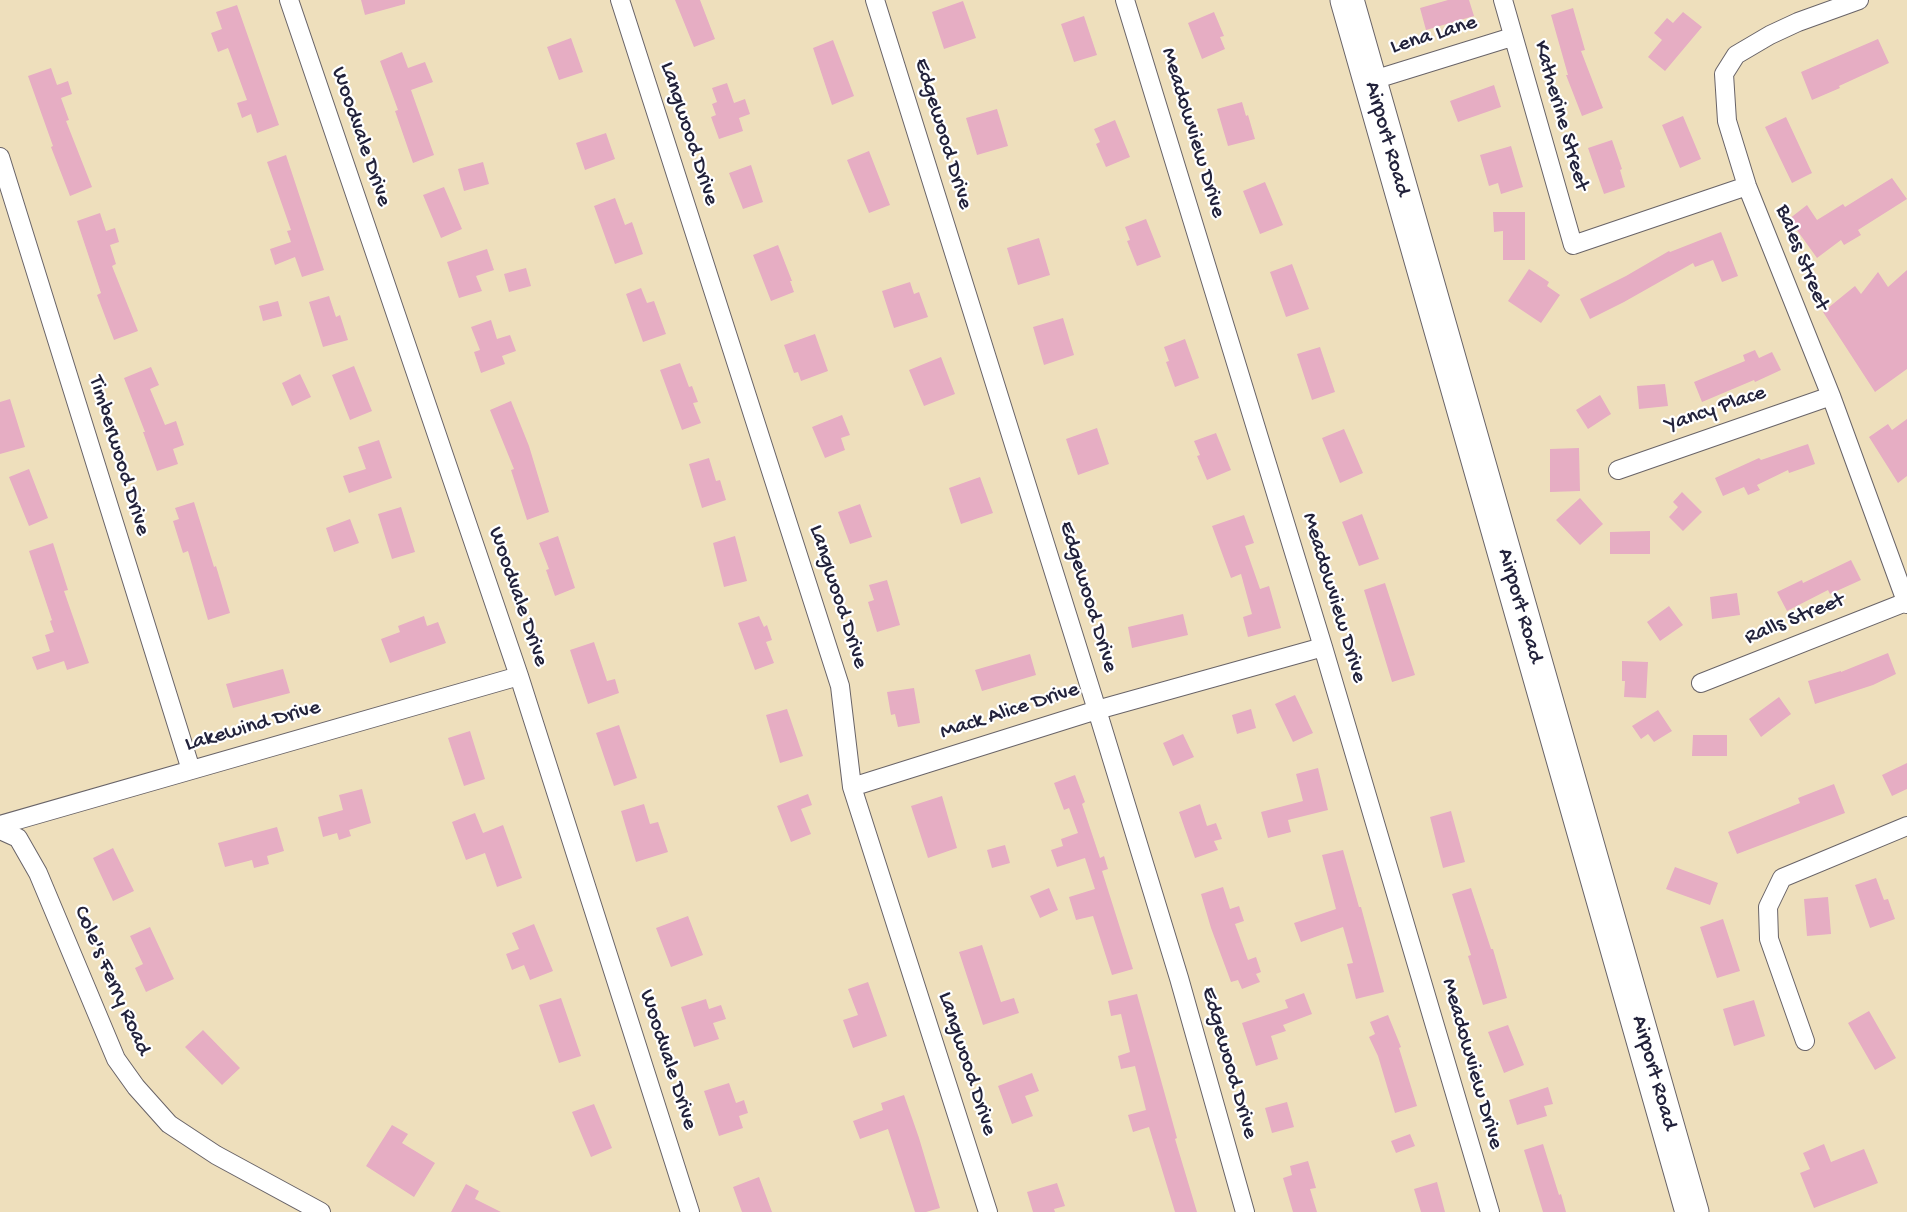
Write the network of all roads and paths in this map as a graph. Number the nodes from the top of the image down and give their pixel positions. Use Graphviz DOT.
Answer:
graph roads {
  1 [pos="289,0"];
  2 [pos="620,0"];
  3 [pos="875,0"];
  4 [pos="1125,0"];
  5 [pos="1347,0"];
  6 [pos="1503,0"];
  7 [pos="1859,0"];
  8 [pos="1512,37"];
  9 [pos="1370,81"];
  10 [pos="0,157"];
  11 [pos="1747,186"];
  12 [pos="1831,396"];
  13 [pos="1618,470"];
  14 [pos="1907,603"];
  15 [pos="1323,647"];
  16 [pos="519,676"];
  17 [pos="1701,683"];
  18 [pos="1097,710"];
  19 [pos="191,770"];
  20 [pos="852,787"];
  21 [pos="0,825"];
  22 [pos="1907,826"];
  23 [pos="0,830"];
  24 [pos="1805,1041"];
  25 [pos="321,1212"];
  26 [pos="690,1212"];
  27 [pos="988,1212"];
  28 [pos="1245,1212"];
  29 [pos="1490,1212"];
  30 [pos="1692,1212"];
  1 -- 16 [label="street, Woodvale Drive"];
  2 -- 20 [label="street, Langwood Drive"];
  3 -- 18 [label="street, Edgewood Drive"];
  4 -- 15 [label="street, Meadowview Drive"];
  5 -- 9 [label="highway, Airport Road"];
  6 -- 8 [label="street, Katherine Street"];
  7 -- 11 [label="street, Bales Street"];
  8 -- 9 [label="street, Lena Lane"];
  8 -- 11 [label="street, Katherine Street"];
  9 -- 30 [label="highway, Airport Road"];
  10 -- 19 [label="street, Timberwood Drive"];
  11 -- 12 [label="street, Bales Street"];
  12 -- 13 [label="street, Yancy Place"];
  12 -- 14 [label="street, Bales Street"];
  14 -- 17 [label="street, Ralls Street"];
  15 -- 18 [label="street, Mack Alice Drive"];
  15 -- 29 [label="street, Meadowview Drive"];
  16 -- 19 [label="street, Lakewind Drive"];
  16 -- 26 [label="street, Woodvale Drive"];
  18 -- 20 [label="street, Mack Alice Drive"];
  18 -- 28 [label="street, Edgewood Drive"];
  19 -- 21 [label="street, Lakewind Drive"];
  20 -- 27 [label="street, Langwood Drive"];
  22 -- 24 [label="street"];
  23 -- 25 [label="street, Cole's Ferry Road"];
}
